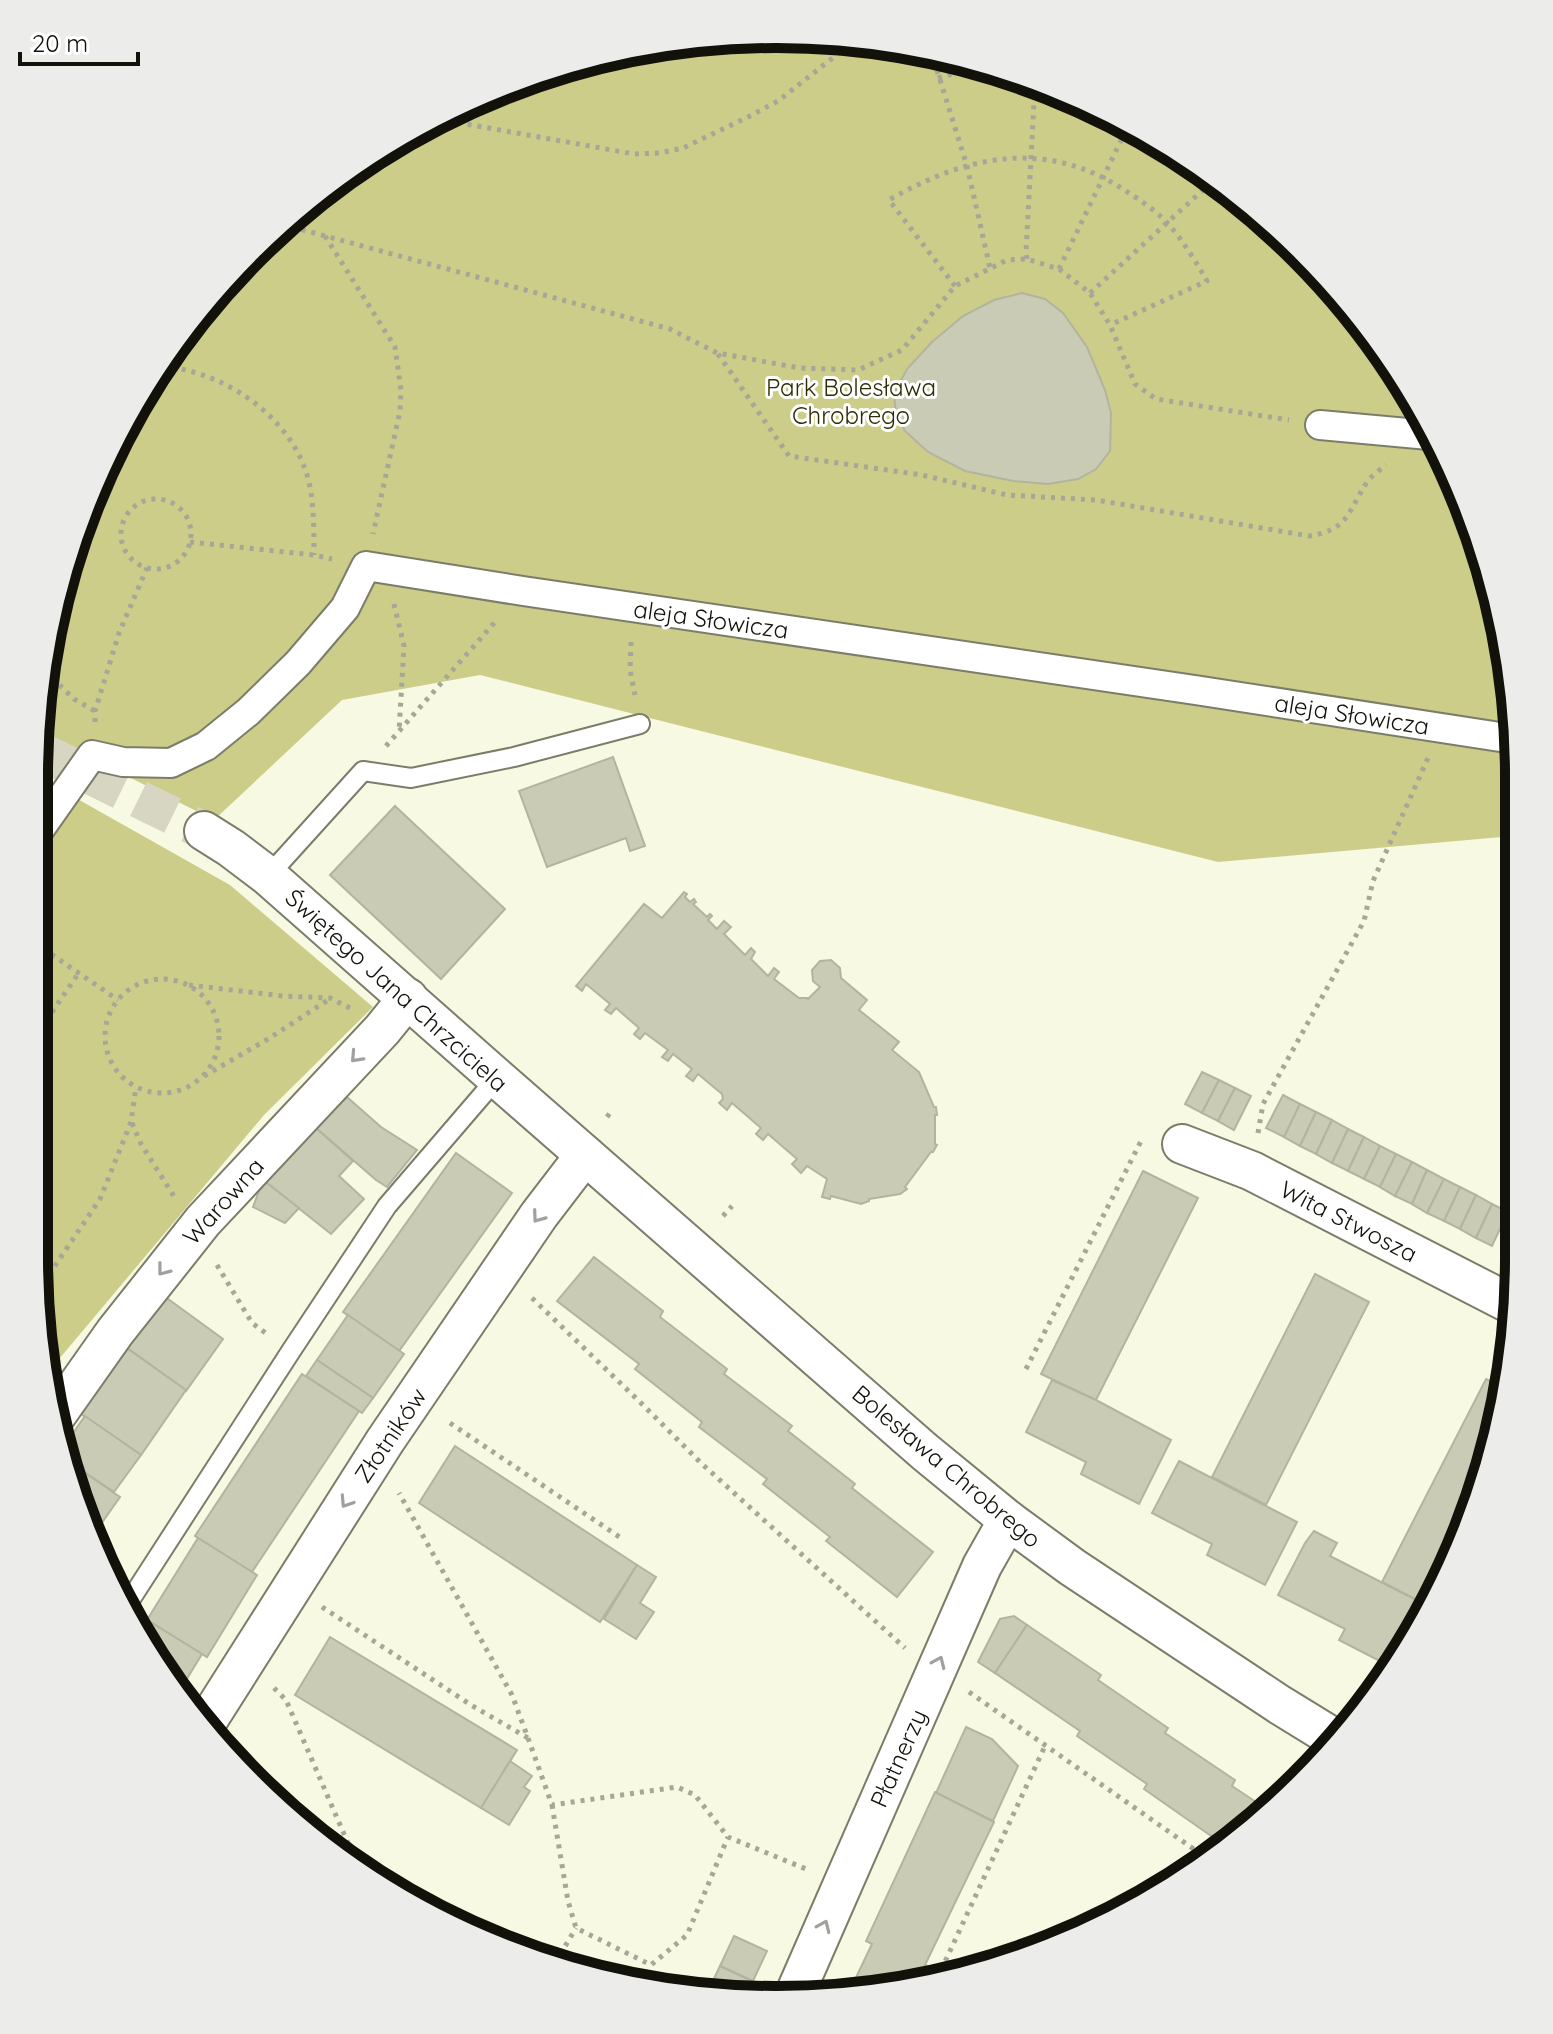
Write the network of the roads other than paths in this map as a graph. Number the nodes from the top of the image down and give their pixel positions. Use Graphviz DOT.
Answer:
graph roads {
  1 [pos="1320,425"];
  2 [pos="1419,435"];
  3 [pos="640,724"];
  4 [pos="1503,737"];
  5 [pos="48,818"];
  6 [pos="204,831"];
  7 [pos="268,876"];
  8 [pos="408,998"];
  9 [pos="497,1078"];
  10 [pos="1182,1144"];
  11 [pos="585,1155"];
  12 [pos="1503,1300"];
  13 [pos="63,1405"];
  14 [pos="1008,1520"];
  15 [pos="132,1597"];
  16 [pos="211,1716"];
  17 [pos="1327,1734"];
  18 [pos="799,1985"];
  1 -- 2 [label="street"];
  3 -- 7 [label="lane"];
  4 -- 5 [label="street, aleja Słowicza"];
  6 -- 7 [label="street, Świętego Jana Chrzciciela"];
  7 -- 8 [label="street, Świętego Jana Chrzciciela"];
  8 -- 9 [label="street, Świętego Jana Chrzciciela"];
  8 -- 13 [label="street, Warowna, one-way"];
  9 -- 11 [label="street, Świętego Jana Chrzciciela"];
  9 -- 15 [label="lane"];
  10 -- 12 [label="street, Wita Stwosza"];
  11 -- 14 [label="street, Bolesława Chrobrego"];
  11 -- 16 [label="street, Złotników, one-way"];
  14 -- 17 [label="street, Bolesława Chrobrego"];
  18 -- 14 [label="street, Płatnerzy, one-way"];
}
